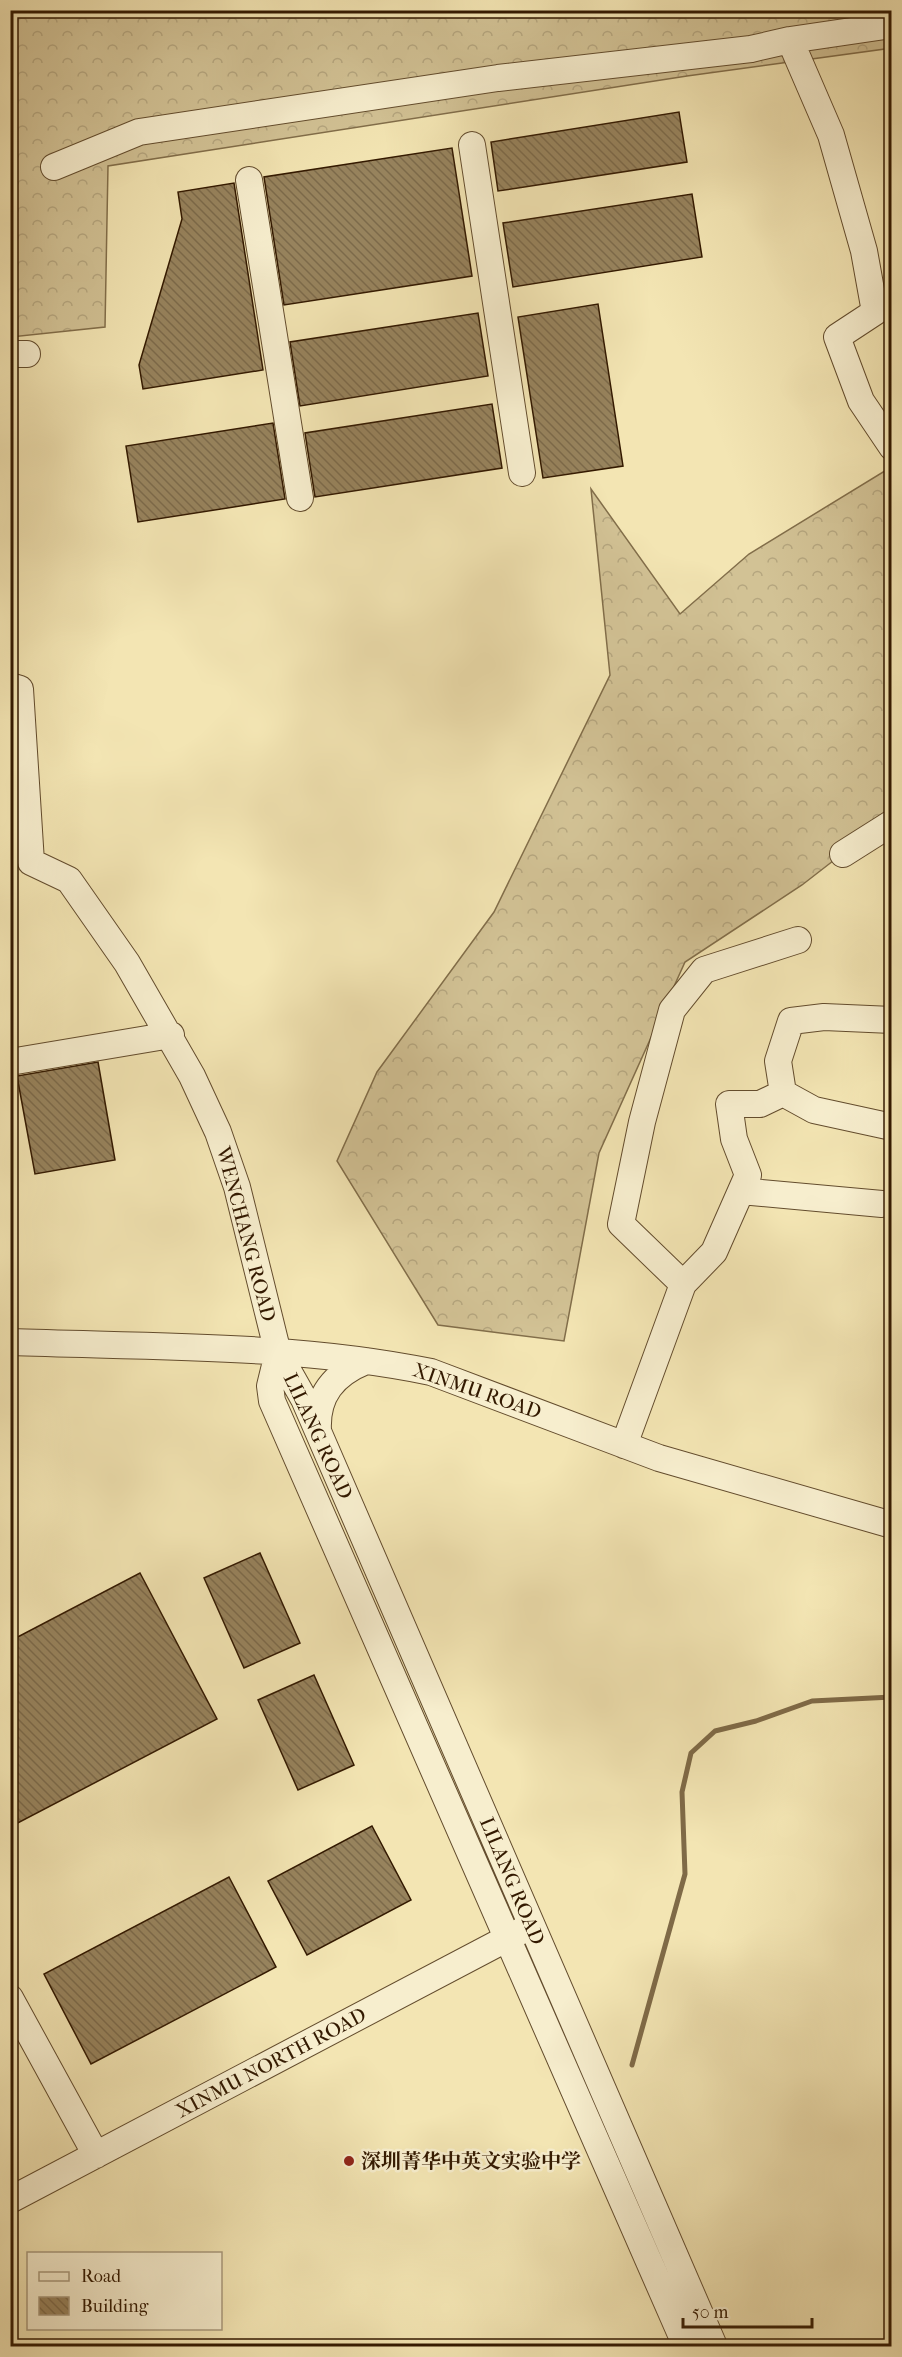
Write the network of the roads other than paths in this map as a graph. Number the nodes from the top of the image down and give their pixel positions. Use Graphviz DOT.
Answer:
graph roads {
  1 [pos="891,25"];
  2 [pos="790,40"];
  3 [pos="472,145"];
  4 [pos="54,167"];
  5 [pos="249,180"];
  6 [pos="891,447"];
  7 [pos="522,473"];
  8 [pos="300,498"];
  9 [pos="10,686"];
  10 [pos="891,823"];
  11 [pos="843,854"];
  12 [pos="798,940"];
  13 [pos="891,1020"];
  14 [pos="171,1035"];
  15 [pos="10,1062"];
  16 [pos="783,1093"];
  17 [pos="891,1127"];
  18 [pos="741,1191"];
  19 [pos="882,1204"];
  20 [pos="683,1284"];
  21 [pos="10,1342"];
  22 [pos="278,1353"];
  23 [pos="366,1361"];
  24 [pos="318,1431"];
  25 [pos="624,1445"];
  26 [pos="891,1525"];
  27 [pos="528,1918"];
  28 [pos="504,1931"];
  29 [pos="10,1998"];
  30 [pos="92,2147"];
  31 [pos="10,2181"];
  32 [pos="10,2200"];
  33 [pos="686,2346"];
  34 [pos="714,2346"];
  1 -- 2 [label="street"];
  2 -- 4 [label="street"];
  2 -- 6 [label="street"];
  3 -- 7 [label="street"];
  5 -- 8 [label="street"];
  9 -- 14 [label="street, WENCHANG ROAD"];
  10 -- 11 [label="street"];
  12 -- 20 [label="street"];
  13 -- 16 [label="street"];
  14 -- 15 [label="street"];
  14 -- 22 [label="street, WENCHANG ROAD"];
  16 -- 17 [label="street"];
  16 -- 18 [label="street"];
  18 -- 19 [label="street"];
  18 -- 20 [label="street"];
  20 -- 25 [label="street"];
  21 -- 22 [label="street, XINMU ROAD"];
  22 -- 23 [label="street, XINMU ROAD"];
  22 -- 24 [label="street, LILANG ROAD"];
  22 -- 28 [label="street, LILANG ROAD"];
  23 -- 24 [label="street"];
  23 -- 25 [label="street, XINMU ROAD"];
  24 -- 27 [label="street, LILANG ROAD"];
  25 -- 26 [label="street, XINMU ROAD"];
  27 -- 28 [label="street, XINMU NORTH ROAD"];
  27 -- 34 [label="street, LILANG ROAD"];
  28 -- 30 [label="street, XINMU NORTH ROAD"];
  28 -- 33 [label="street, LILANG ROAD"];
  29 -- 30 [label="street"];
  30 -- 31 [label="street, XINMU NORTH ROAD"];
  30 -- 32 [label="street, XINMU NORTH ROAD"];
}
